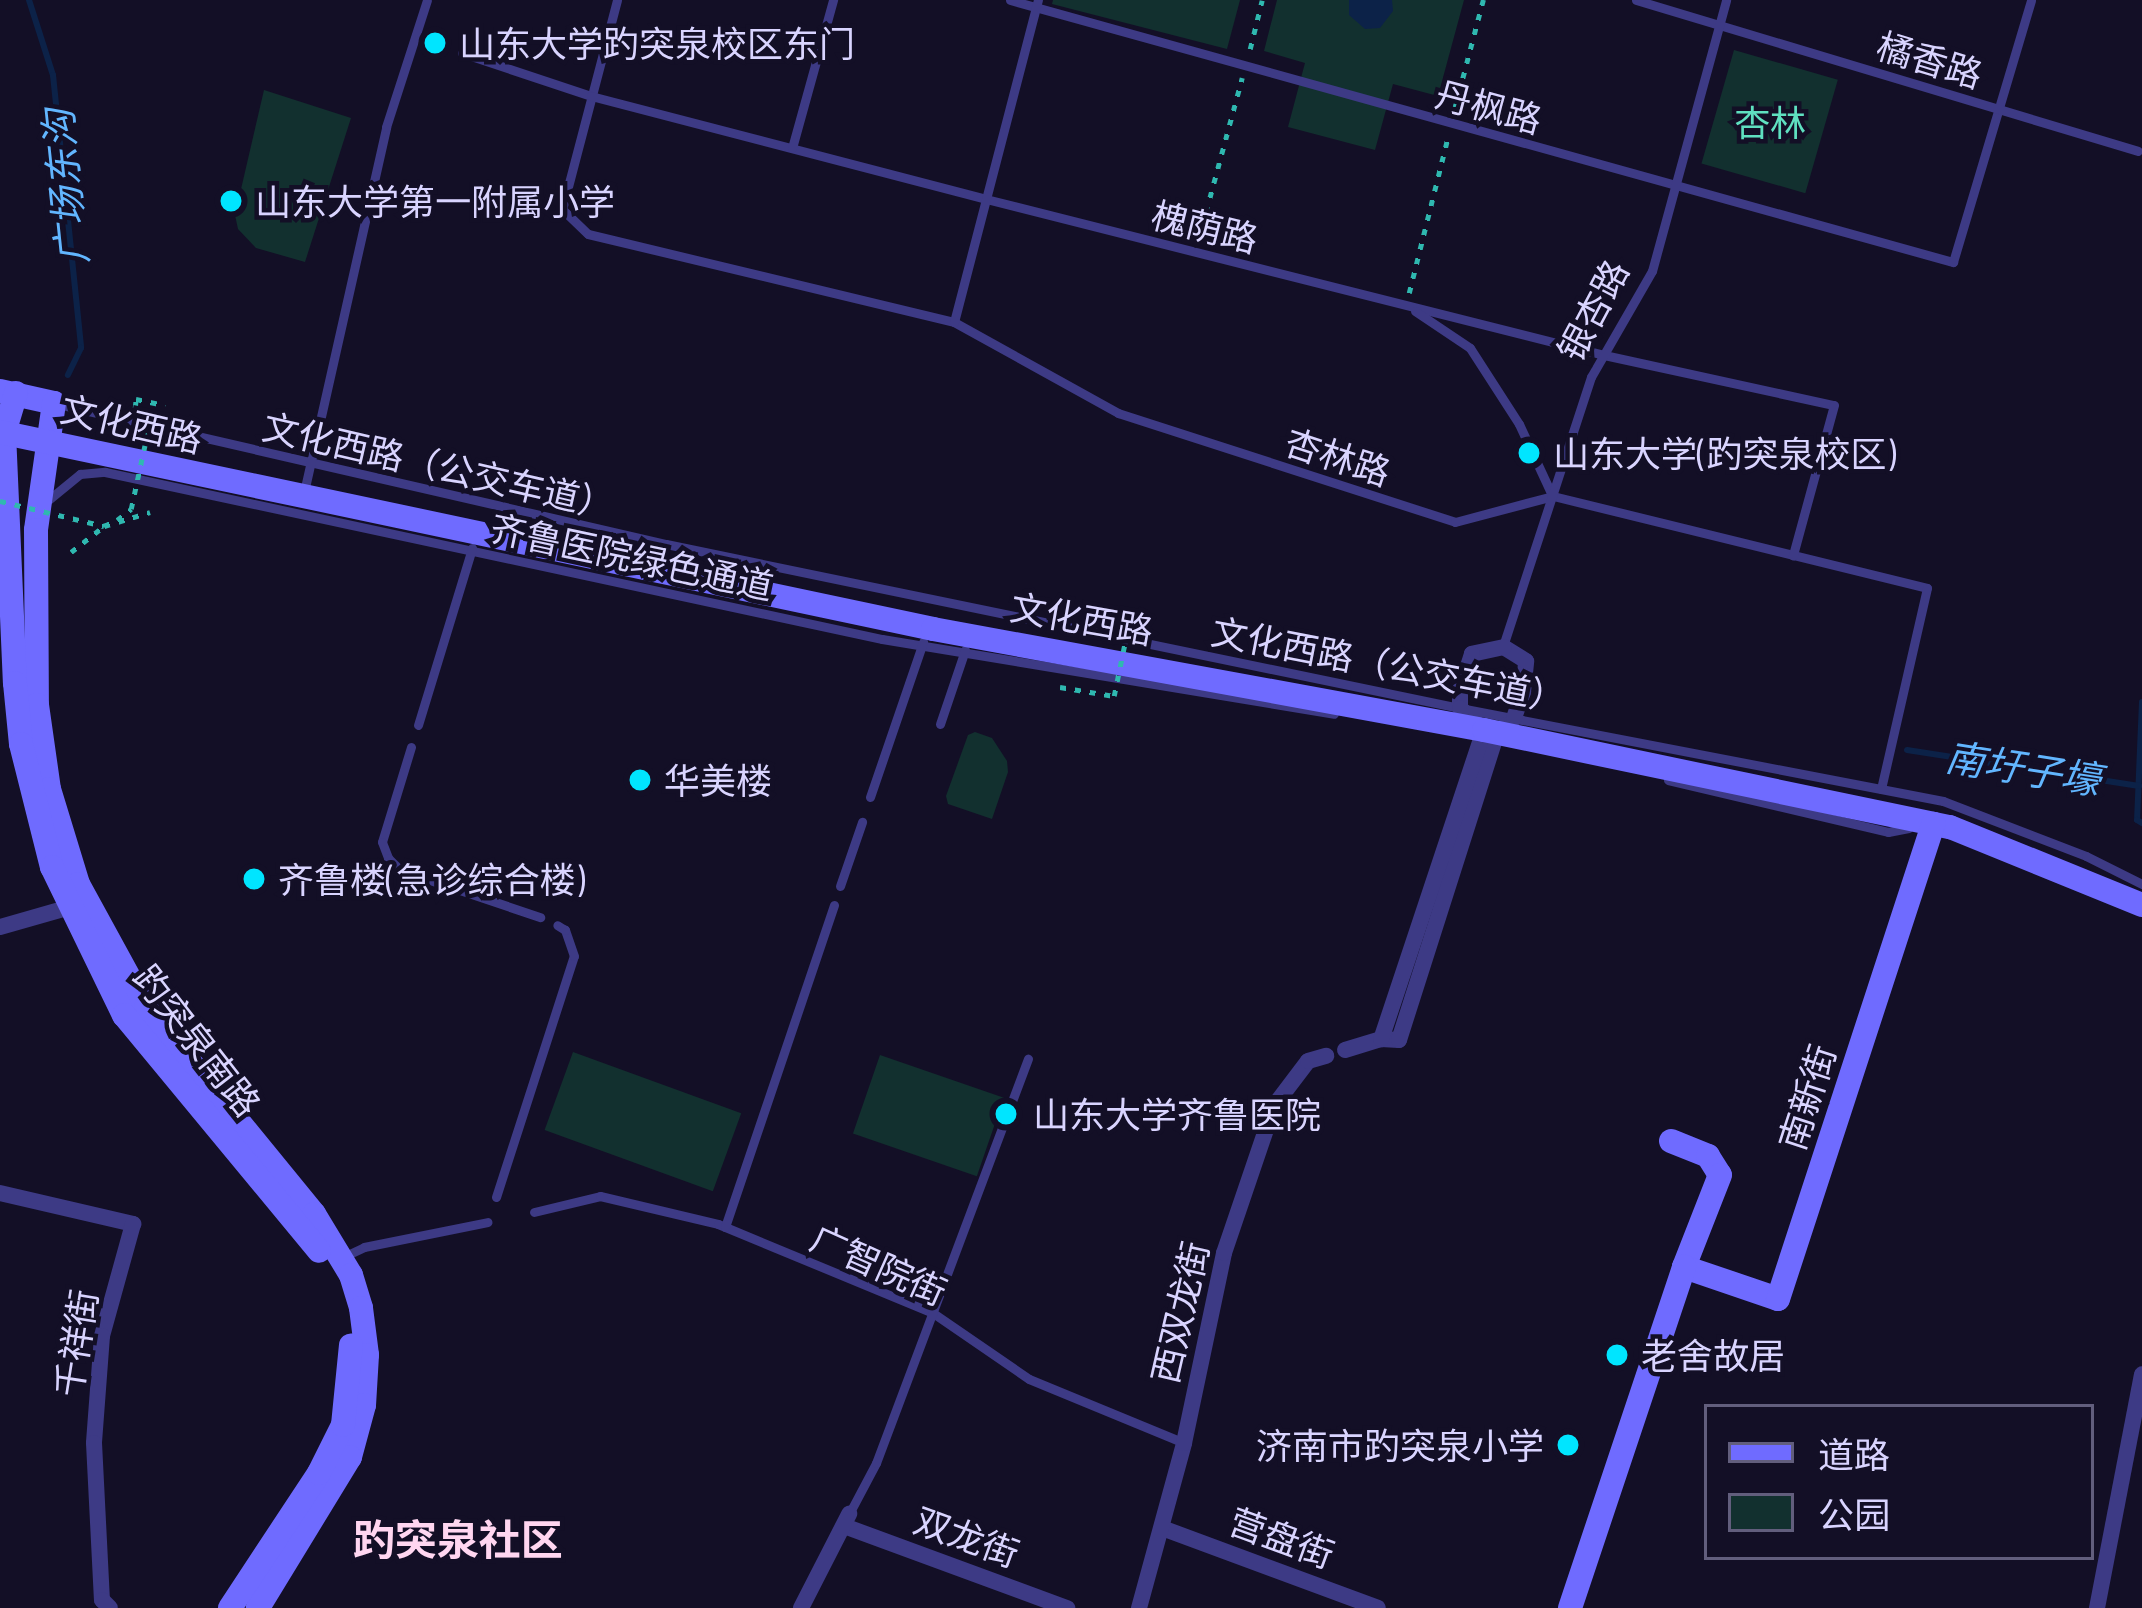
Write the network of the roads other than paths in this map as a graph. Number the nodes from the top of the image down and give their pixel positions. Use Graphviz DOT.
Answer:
graph roads {
  1 [pos="428,0"];
  2 [pos="617,0"];
  3 [pos="833,0"];
  4 [pos="1010,0"];
  5 [pos="1636,0"];
  6 [pos="1726,0"];
  7 [pos="2031,0"];
  8 [pos="1037,4"];
  9 [pos="1720,22"];
  10 [pos="462,53"];
  11 [pos="591,96"];
  12 [pos="1999,108"];
  13 [pos="792,148"];
  14 [pos="2138,151"];
  15 [pos="1675,185"];
  16 [pos="986,199"];
  17 [pos="1406,305"];
  18 [pos="954,322"];
  19 [pos="1604,355"];
  20 [pos="8,392"];
  21 [pos="54,403"];
  22 [pos="2,432"];
  23 [pos="48,441"];
  24 [pos="310,463"];
  25 [pos="1553,496"];
  26 [pos="303,497"];
  27 [pos="472,548"];
  28 [pos="1793,555"];
  29 [pos="923,642"];
  30 [pos="1504,645"];
  31 [pos="965,650"];
  32 [pos="1460,700"];
  33 [pos="940,724"];
  34 [pos="418,725"];
  35 [pos="1498,728"];
  36 [pos="411,748"];
  37 [pos="46,770"];
  38 [pos="1881,789"];
  39 [pos="870,797"];
  40 [pos="862,822"];
  41 [pos="1933,824"];
  42 [pos="2142,884"];
  43 [pos="841,886"];
  44 [pos="834,905"];
  45 [pos="2142,905"];
  46 [pos="70,908"];
  47 [pos="540,917"];
  48 [pos="557,925"];
  49 [pos="0,927"];
  50 [pos="1028,1059"];
  51 [pos="1671,1141"];
  52 [pos="0,1193"];
  53 [pos="496,1197"];
  54 [pos="535,1212"];
  55 [pos="488,1222"];
  56 [pos="725,1227"];
  57 [pos="340,1258"];
  58 [pos="1684,1267"];
  59 [pos="932,1313"];
  60 [pos="2142,1374"];
  61 [pos="1184,1443"];
  62 [pos="846,1520"];
  63 [pos="1162,1528"];
  64 [pos="1326,1599"];
  65 [pos="110,1608"];
  66 [pos="230,1608"];
  67 [pos="258,1608"];
  68 [pos="801,1608"];
  69 [pos="1067,1608"];
  70 [pos="1139,1608"];
  71 [pos="1378,1608"];
  72 [pos="1570,1608"];
  73 [pos="2097,1608"];
  1 -- 24 [label="lane"];
  2 -- 11 [label="lane"];
  3 -- 13 [label="lane"];
  4 -- 8 [label="lane, 丹枫路"];
  5 -- 9 [label="lane, 橘香路"];
  6 -- 9 [label="lane, 银杏路"];
  7 -- 12 [label="lane"];
  8 -- 15 [label="lane, 丹枫路"];
  8 -- 16 [label="lane"];
  9 -- 12 [label="lane, 橘香路"];
  9 -- 15 [label="lane, 银杏路"];
  10 -- 11 [label="lane, 槐荫路"];
  11 -- 13 [label="lane, 槐荫路"];
  11 -- 18 [label="lane, 杏林路"];
  12 -- 14 [label="lane, 橘香路"];
  12 -- 15 [label="lane, 丹枫路"];
  13 -- 16 [label="lane, 槐荫路"];
  15 -- 19 [label="lane, 银杏路"];
  16 -- 17 [label="lane, 槐荫路"];
  16 -- 18 [label="lane"];
  17 -- 19 [label="lane, 槐荫路"];
  17 -- 25 [label="lane"];
  18 -- 25 [label="lane, 杏林路"];
  19 -- 25 [label="lane, 银杏路"];
  19 -- 28 [label="lane, 槐荫路"];
  20 -- 21 [label="main road, 文化西路"];
  20 -- 22 [label="main road, 趵突泉南路"];
  21 -- 23 [label="main road, 趵突泉南路"];
  21 -- 24 [label="lane, 文化西路（公交车道）"];
  22 -- 23 [label="main road, 文化西路"];
  22 -- 46 [label="main road, 趵突泉南路"];
  23 -- 26 [label="main road, 文化西路"];
  23 -- 37 [label="main road, 趵突泉南路"];
  24 -- 26 [label="lane"];
  24 -- 32 [label="lane, 文化西路（公交车道）"];
  25 -- 28 [label="lane, 杏林路"];
  25 -- 30 [label="lane, 银杏路"];
  26 -- 35 [label="main road, 文化西路"];
  27 -- 29 [label="lane, 齐鲁医院绿色通道"];
  27 -- 34 [label="lane"];
  27 -- 37 [label="lane, 齐鲁医院绿色通道"];
  28 -- 38 [label="lane, 杏林路"];
  29 -- 31 [label="lane, 齐鲁医院绿色通道"];
  29 -- 39 [label="lane"];
  30 -- 32 [label="street"];
  30 -- 35 [label="street"];
  31 -- 33 [label="lane"];
  31 -- 35 [label="lane, 齐鲁医院绿色通道"];
  32 -- 35 [label="street"];
  32 -- 35 [label="lane, 文化西路（公交车道）"];
  35 -- 38 [label="lane, 文化西路（公交车道）"];
  35 -- 41 [label="main road, 文化西路"];
  35 -- 61 [label="street, 西双龙街"];
  36 -- 47 [label="lane"];
  37 -- 57 [label="main road, 趵突泉南路"];
  38 -- 42 [label="lane, 文化西路（公交车道）"];
  40 -- 43 [label="lane"];
  41 -- 45 [label="main road, 文化西路"];
  41 -- 58 [label="main road, 南新街"];
  44 -- 56 [label="lane"];
  46 -- 49 [label="street"];
  46 -- 66 [label="main road, 趵突泉南路"];
  48 -- 53 [label="lane"];
  50 -- 59 [label="lane"];
  51 -- 58 [label="main road"];
  52 -- 65 [label="street, 千祥街"];
  54 -- 56 [label="lane, 广智院街"];
  55 -- 57 [label="lane"];
  56 -- 59 [label="lane, 广智院街"];
  57 -- 67 [label="main road, 趵突泉南路"];
  58 -- 72 [label="main road"];
  59 -- 61 [label="lane, 广智院街"];
  59 -- 62 [label="lane"];
  60 -- 73 [label="street"];
  61 -- 63 [label="street, 西双龙街"];
  62 -- 68 [label="street"];
  62 -- 69 [label="street, 双龙街"];
  63 -- 64 [label="street, 营盘街"];
  63 -- 70 [label="street, 西双龙街"];
  64 -- 71 [label="street, 营盘街"];
}
